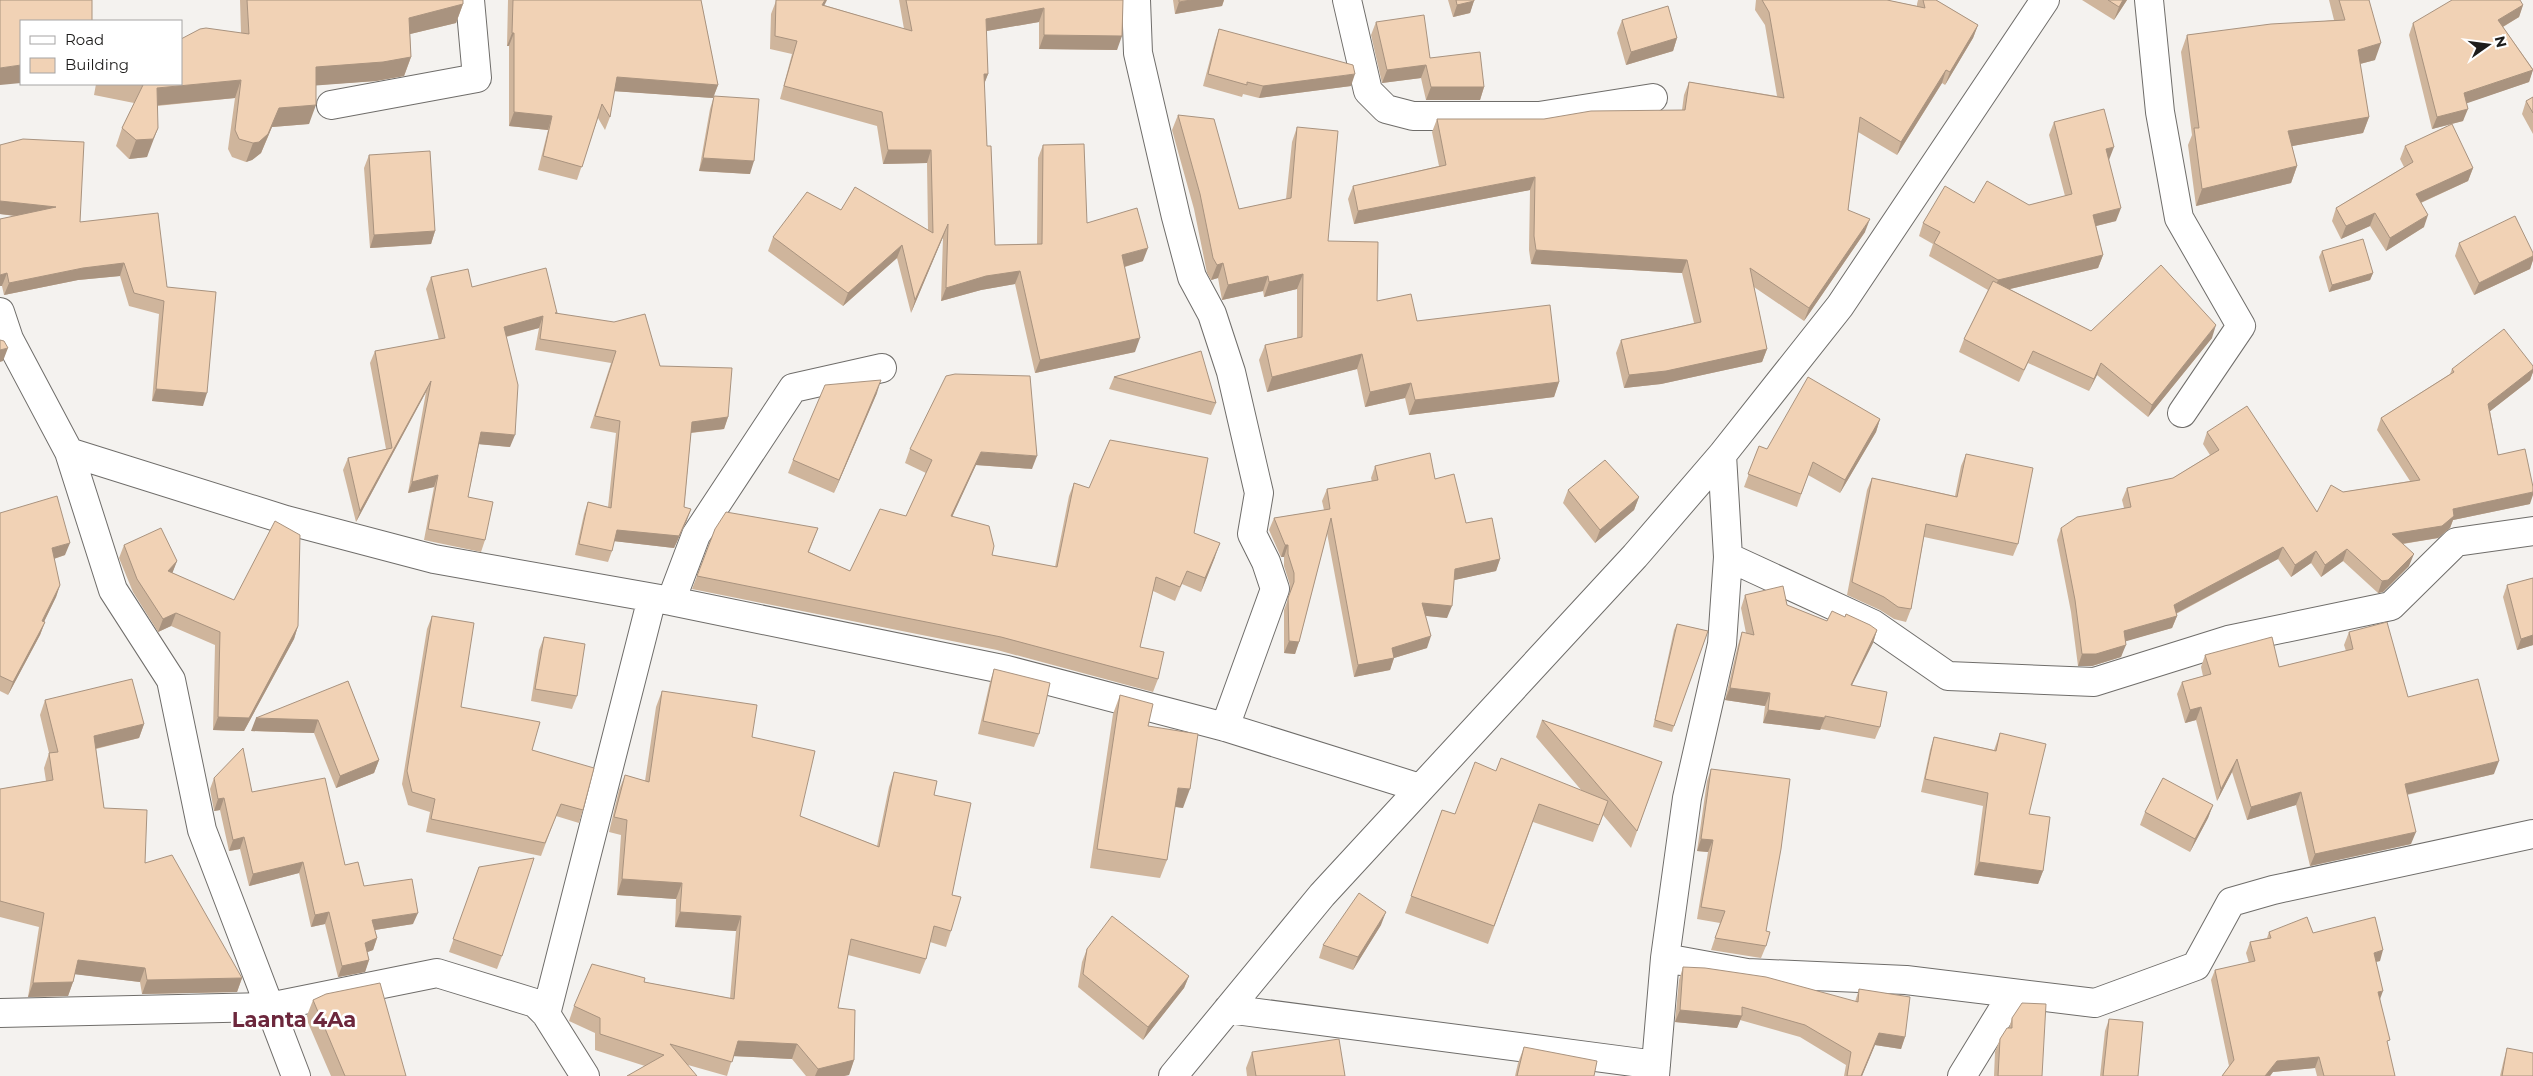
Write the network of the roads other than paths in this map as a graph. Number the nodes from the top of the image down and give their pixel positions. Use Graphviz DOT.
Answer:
graph roads {
  1 [pos="470,0"];
  2 [pos="1136,0"];
  3 [pos="1347,0"];
  4 [pos="2045,0"];
  5 [pos="2149,0"];
  6 [pos="1653,98"];
  7 [pos="331,105"];
  8 [pos="0,312"];
  9 [pos="882,368"];
  10 [pos="2182,413"];
  11 [pos="69,452"];
  12 [pos="1722,455"];
  13 [pos="2533,531"];
  14 [pos="1728,557"];
  15 [pos="662,600"];
  16 [pos="1225,727"];
  17 [pos="1420,788"];
  18 [pos="2533,834"];
  19 [pos="1665,958"];
  20 [pos="2013,993"];
  21 [pos="269,1007"];
  22 [pos="1228,1009"];
  23 [pos="0,1013"];
  24 [pos="546,1014"];
  25 [pos="1656,1070"];
  26 [pos="296,1076"];
  27 [pos="585,1076"];
  28 [pos="1173,1076"];
  29 [pos="1962,1076"];
  1 -- 7 [label="street"];
  2 -- 16 [label="street"];
  3 -- 6 [label="street"];
  4 -- 12 [label="street"];
  5 -- 10 [label="street"];
  8 -- 11 [label="street"];
  9 -- 15 [label="street"];
  11 -- 15 [label="street"];
  11 -- 21 [label="street"];
  12 -- 14 [label="street"];
  12 -- 17 [label="street"];
  13 -- 14 [label="street"];
  14 -- 19 [label="street"];
  15 -- 16 [label="street"];
  15 -- 24 [label="street"];
  16 -- 17 [label="street"];
  17 -- 22 [label="street"];
  18 -- 20 [label="street"];
  19 -- 20 [label="street"];
  19 -- 25 [label="street"];
  20 -- 29 [label="street"];
  21 -- 23 [label="street"];
  21 -- 24 [label="street"];
  21 -- 26 [label="street"];
  22 -- 25 [label="street"];
  22 -- 28 [label="street"];
  24 -- 27 [label="street"];
}
